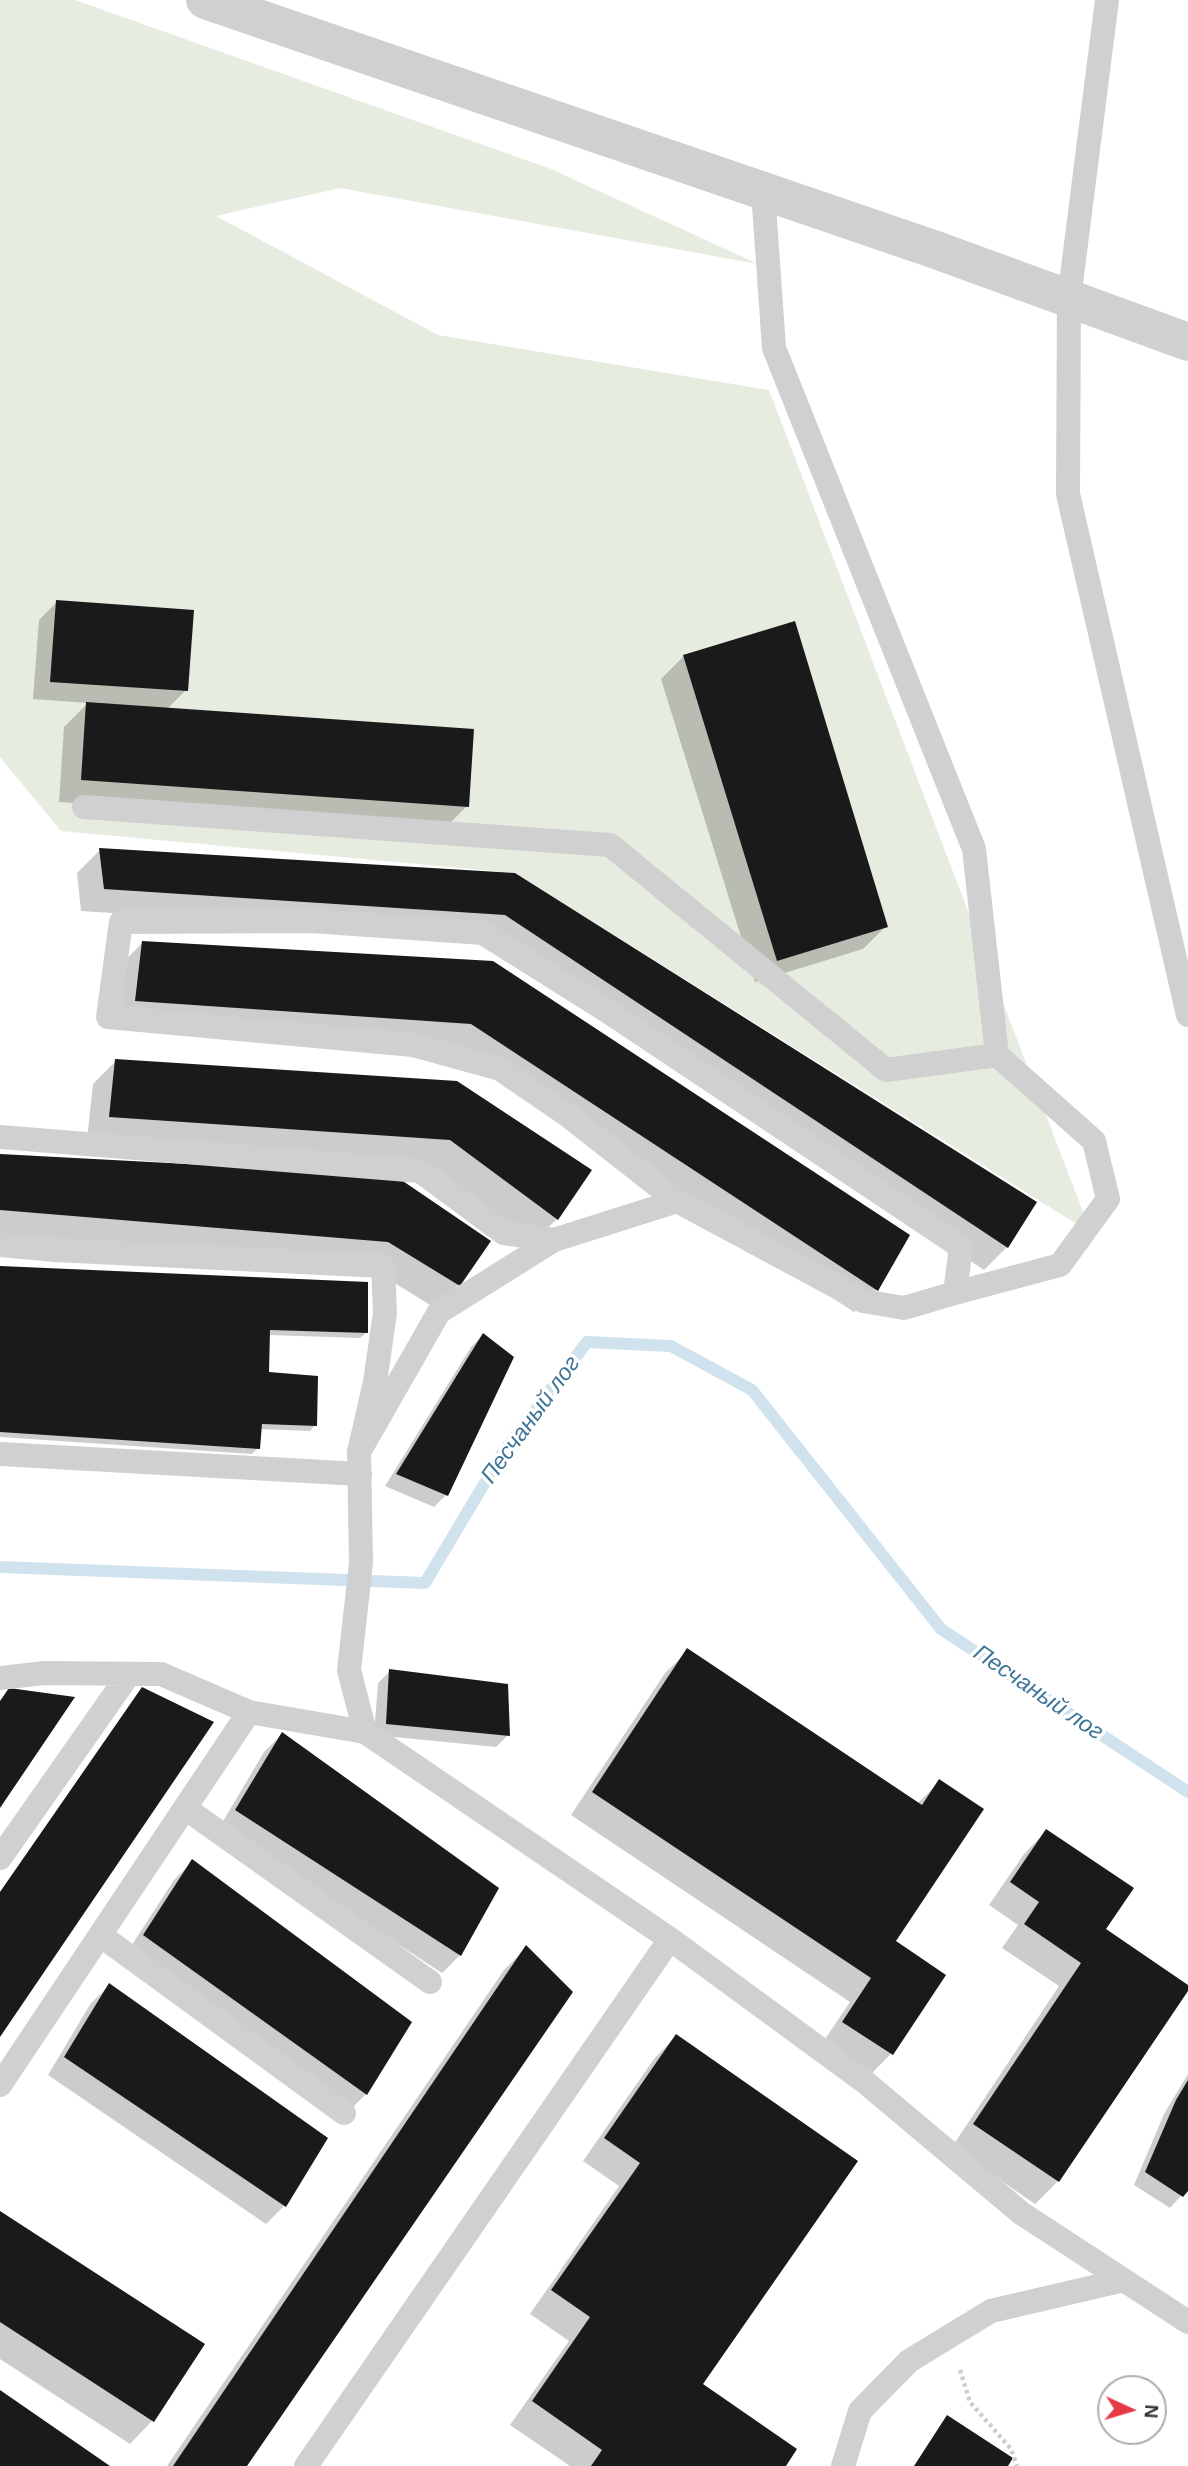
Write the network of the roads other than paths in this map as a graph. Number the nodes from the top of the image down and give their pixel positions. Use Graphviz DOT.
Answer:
graph roads {
  1 [pos="205,0"];
  2 [pos="1107,0"];
  3 [pos="763,191"];
  4 [pos="1069,299"];
  5 [pos="1188,342"];
  6 [pos="84,807"];
  7 [pos="1188,1015"];
  8 [pos="997,1055"];
  9 [pos="0,1137"];
  10 [pos="677,1201"];
  11 [pos="554,1240"];
  12 [pos="0,1245"];
  13 [pos="955,1293"];
  14 [pos="0,1454"];
  15 [pos="360,1463"];
  16 [pos="129,1674"];
  17 [pos="0,1678"];
  18 [pos="249,1712"];
  19 [pos="365,1732"];
  20 [pos="185,1808"];
  21 [pos="0,1858"];
  22 [pos="100,1935"];
  23 [pos="670,1939"];
  24 [pos="430,1982"];
  25 [pos="0,2085"];
  26 [pos="344,2113"];
  27 [pos="1124,2280"];
  28 [pos="1188,2322"];
  29 [pos="306,2466"];
  30 [pos="843,2466"];
  1 -- 3 [label="street"];
  2 -- 4 [label="lane"];
  3 -- 4 [label="street"];
  3 -- 8 [label="lane"];
  4 -- 5 [label="street"];
  4 -- 7 [label="lane"];
  6 -- 8 [label="lane"];
  8 -- 13 [label="lane"];
  9 -- 11 [label="lane"];
  10 -- 11 [label="lane"];
  10 -- 13 [label="lane"];
  10 -- 13 [label="lane"];
  11 -- 15 [label="lane"];
  12 -- 15 [label="lane"];
  14 -- 15 [label="lane"];
  15 -- 19 [label="lane"];
  16 -- 17 [label="lane"];
  16 -- 18 [label="lane"];
  16 -- 21 [label="lane"];
  18 -- 19 [label="lane"];
  18 -- 20 [label="lane"];
  19 -- 23 [label="lane"];
  20 -- 22 [label="lane"];
  20 -- 24 [label="lane"];
  22 -- 25 [label="lane"];
  22 -- 26 [label="lane"];
  23 -- 27 [label="lane"];
  23 -- 29 [label="lane"];
  27 -- 28 [label="lane"];
  27 -- 30 [label="lane"];
}
